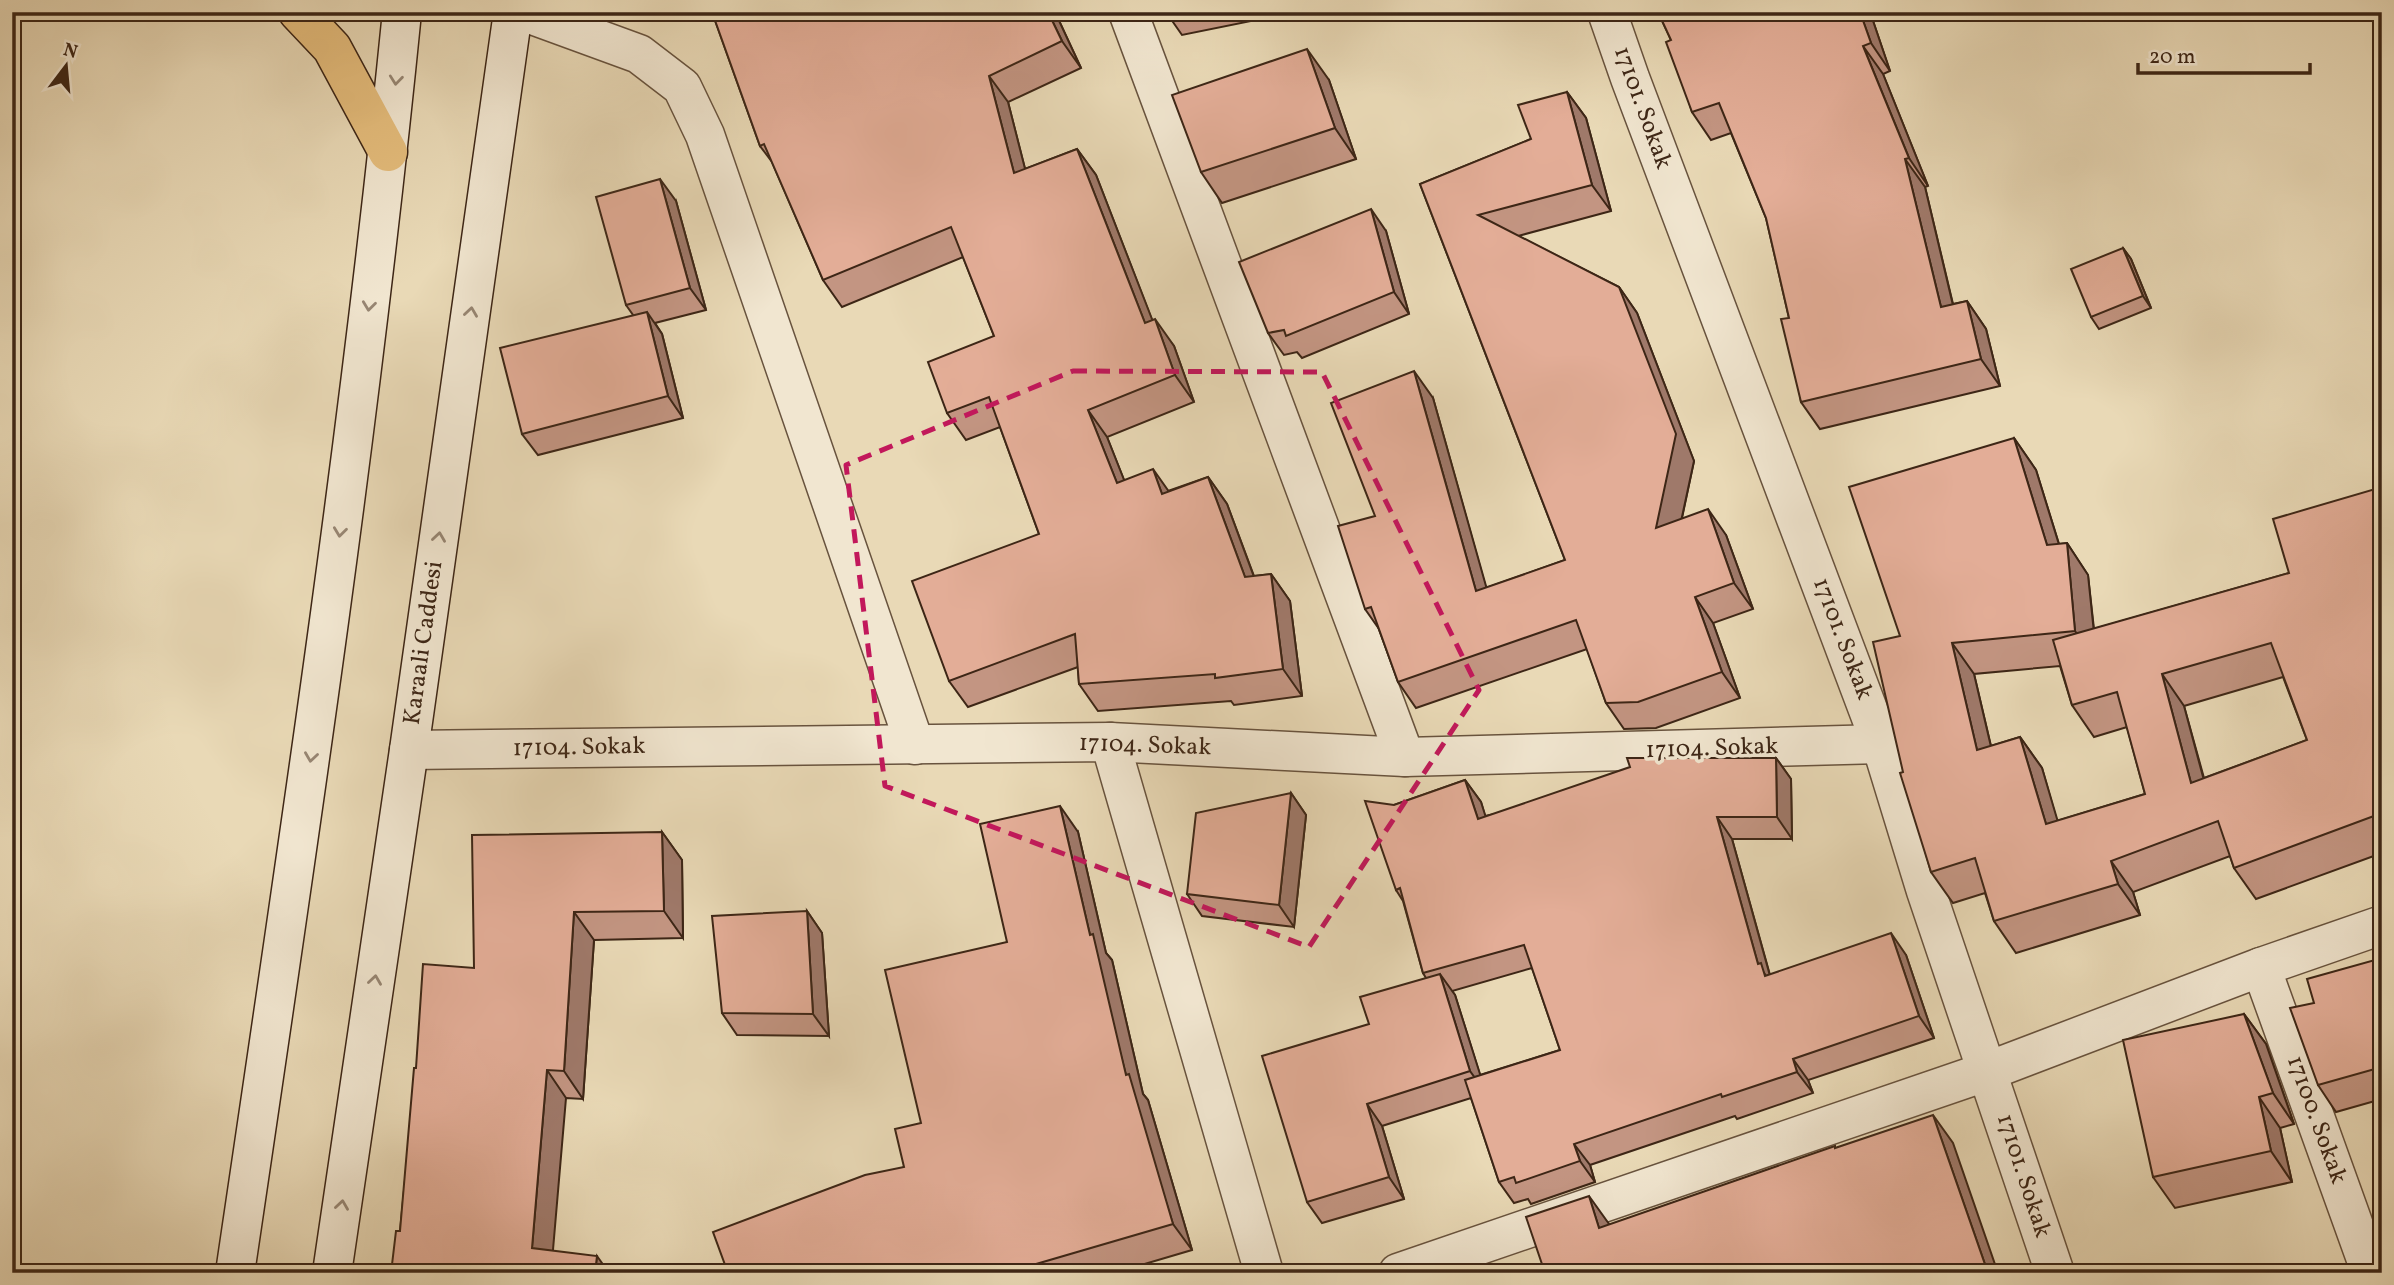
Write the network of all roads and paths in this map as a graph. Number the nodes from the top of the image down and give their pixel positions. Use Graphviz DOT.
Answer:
graph roads {
  1 [pos="298,12"];
  2 [pos="402,12"];
  3 [pos="513,12"];
  4 [pos="524,12"];
  5 [pos="1128,12"];
  6 [pos="1607,12"];
  7 [pos="388,152"];
  8 [pos="1110,742"];
  9 [pos="1881,744"];
  10 [pos="915,745"];
  11 [pos="409,750"];
  12 [pos="1405,757"];
  13 [pos="2382,925"];
  14 [pos="2261,967"];
  15 [pos="1988,1071"];
  16 [pos="2382,1270"];
  17 [pos="235,1273"];
  18 [pos="332,1273"];
  19 [pos="1264,1273"];
  20 [pos="1398,1273"];
  21 [pos="2055,1273"];
  22 [pos="2373,1273"];
  1 -- 7 [label="highway"];
  2 -- 7 [label="street, one-way"];
  11 -- 3 [label="street, Karaali Caddesi, one-way"];
  4 -- 10 [label="street"];
  5 -- 12 [label="street"];
  6 -- 9 [label="street, 17101. Sokak"];
  7 -- 17 [label="street, one-way"];
  8 -- 10 [label="street, 17104. Sokak"];
  8 -- 12 [label="street, 17104. Sokak"];
  8 -- 19 [label="street"];
  9 -- 12 [label="street, 17104. Sokak"];
  9 -- 15 [label="street, 17101. Sokak"];
  10 -- 11 [label="street, 17104. Sokak"];
  18 -- 11 [label="street, Karaali Caddesi, one-way"];
  13 -- 14 [label="street"];
  14 -- 15 [label="street"];
  14 -- 22 [label="street, 17100. Sokak"];
  15 -- 20 [label="street"];
  15 -- 21 [label="street, 17101. Sokak"];
  16 -- 22 [label="street"];
}
